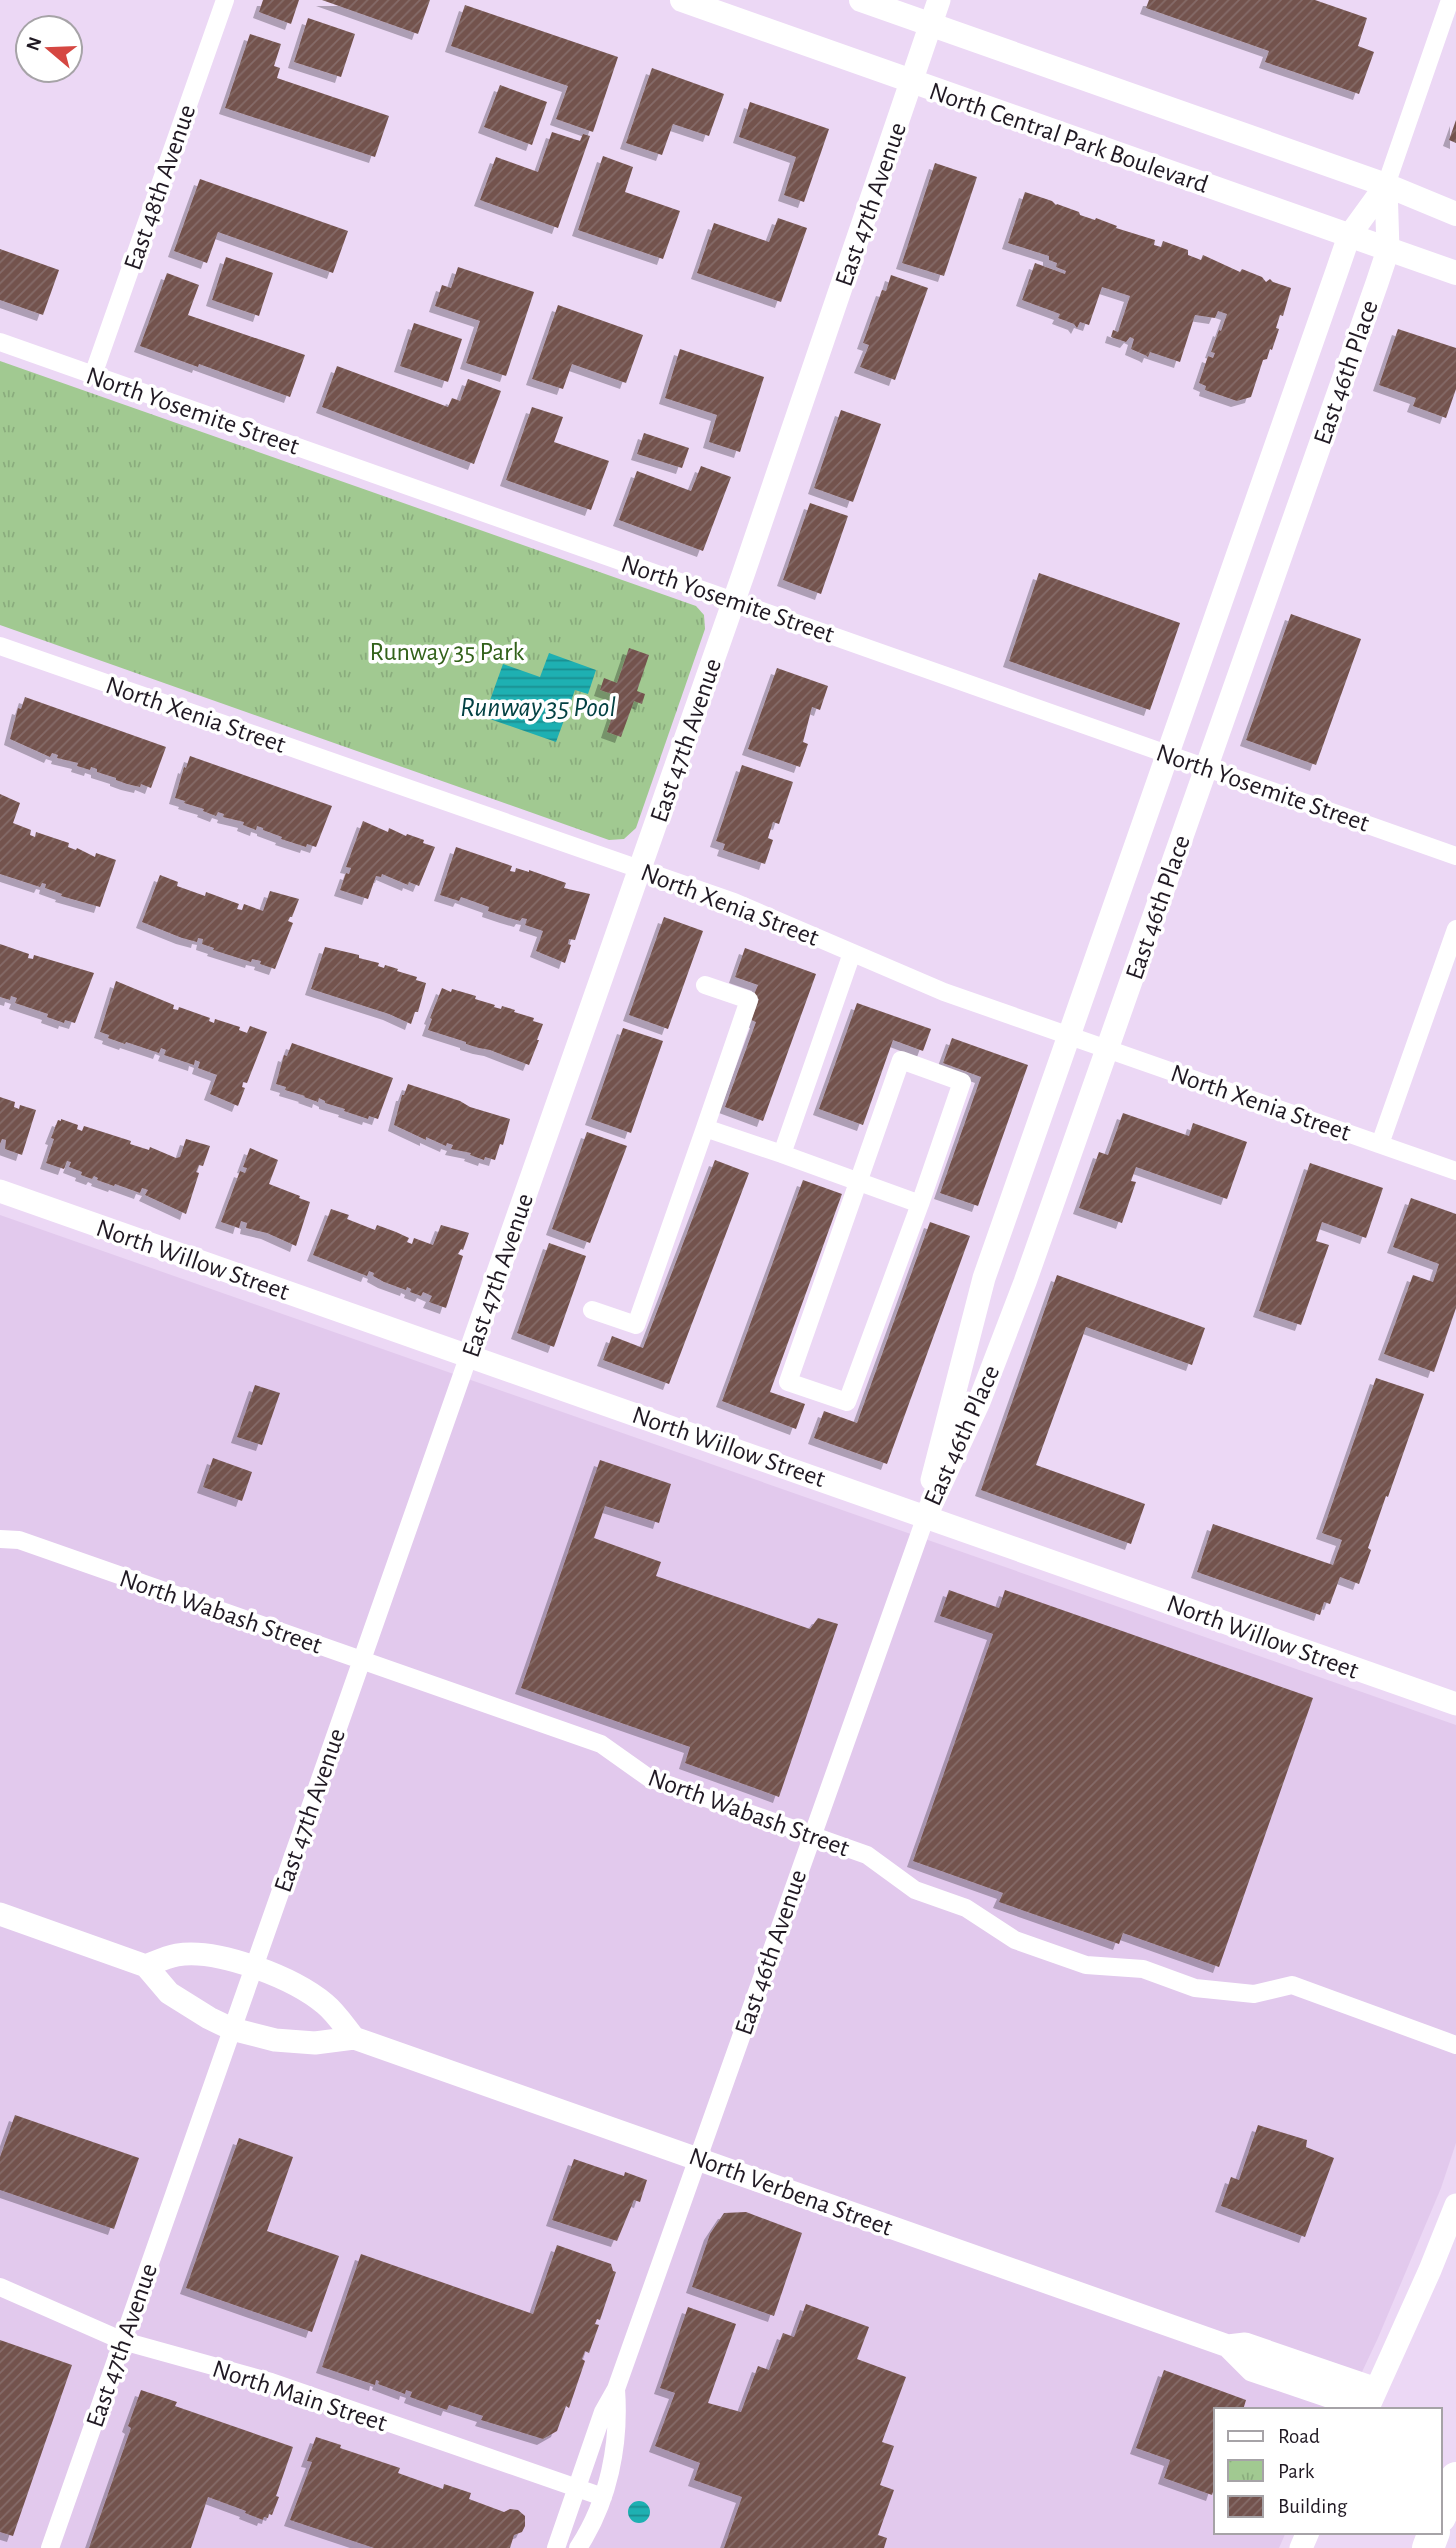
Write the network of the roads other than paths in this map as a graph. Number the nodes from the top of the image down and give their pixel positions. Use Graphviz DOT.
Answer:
graph roads {
  1 [pos="225,0"];
  2 [pos="681,0"];
  3 [pos="861,0"];
  4 [pos="939,0"];
  5 [pos="1450,0"];
  6 [pos="931,25"];
  7 [pos="912,82"];
  8 [pos="1386,185"];
  9 [pos="1456,214"];
  10 [pos="1349,236"];
  11 [pos="1388,250"];
  12 [pos="1456,273"];
  13 [pos="0,342"];
  14 [pos="93,375"];
  15 [pos="733,600"];
  16 [pos="0,646"];
  17 [pos="1169,754"];
  18 [pos="1206,767"];
  19 [pos="1456,856"];
  20 [pos="639,869"];
  21 [pos="1456,929"];
  22 [pos="852,953"];
  23 [pos="705,985"];
  24 [pos="1070,1035"];
  25 [pos="1108,1048"];
  26 [pos="705,1128"];
  27 [pos="1380,1144"];
  28 [pos="782,1154"];
  29 [pos="1456,1171"];
  30 [pos="858,1181"];
  31 [pos="0,1191"];
  32 [pos="920,1204"];
  33 [pos="592,1310"];
  34 [pos="469,1355"];
  35 [pos="926,1516"];
  36 [pos="0,1539"];
  37 [pos="362,1660"];
  38 [pos="1456,1704"];
  39 [pos="811,1834"];
  40 [pos="0,1914"];
  41 [pos="146,1966"];
  42 [pos="254,1967"];
  43 [pos="232,2029"];
  44 [pos="354,2038"];
  45 [pos="1456,2045"];
  46 [pos="697,2158"];
  47 [pos="1456,2205"];
  48 [pos="0,2287"];
  49 [pos="123,2341"];
  50 [pos="616,2389"];
  51 [pos="1370,2403"];
  52 [pos="1456,2478"];
  53 [pos="576,2488"];
  54 [pos="603,2497"];
  55 [pos="1442,2512"];
  56 [pos="50,2548"];
  57 [pos="556,2548"];
  58 [pos="578,2548"];
  1 -- 14 [label="street, East 48th Avenue"];
  2 -- 7 [label="main road, North Central Park Boulevard"];
  3 -- 6 [label="main road"];
  4 -- 6 [label="street, East 47th Avenue"];
  5 -- 8 [label="street, East 46th Place"];
  6 -- 7 [label="street, East 47th Avenue"];
  6 -- 8 [label="main road"];
  7 -- 10 [label="main road, North Central Park Boulevard"];
  7 -- 15 [label="street, East 47th Avenue"];
  8 -- 9 [label="main road"];
  8 -- 10 [label="street, East 46th Place"];
  8 -- 11 [label="street, East 46th Place"];
  10 -- 11 [label="main road, North Central Park Boulevard"];
  10 -- 17 [label="street, East 46th Place"];
  11 -- 12 [label="main road, North Central Park Boulevard"];
  11 -- 18 [label="street, East 46th Place"];
  13 -- 14 [label="street, North Yosemite Street"];
  14 -- 15 [label="street, North Yosemite Street"];
  15 -- 17 [label="street, North Yosemite Street"];
  15 -- 20 [label="street, East 47th Avenue"];
  16 -- 20 [label="street, North Xenia Street"];
  17 -- 18 [label="street, North Yosemite Street"];
  17 -- 24 [label="street, East 46th Place"];
  18 -- 19 [label="street, North Yosemite Street"];
  18 -- 25 [label="street, East 46th Place"];
  20 -- 22 [label="street, North Xenia Street"];
  20 -- 34 [label="street, East 47th Avenue"];
  21 -- 27 [label="street"];
  22 -- 24 [label="street, North Xenia Street"];
  22 -- 28 [label="street"];
  23 -- 26 [label="street"];
  24 -- 25 [label="street, North Xenia Street"];
  24 -- 35 [label="street, East 46th Place"];
  25 -- 27 [label="street, North Xenia Street"];
  25 -- 35 [label="street, East 46th Place"];
  26 -- 28 [label="street"];
  26 -- 33 [label="street"];
  27 -- 29 [label="street, North Xenia Street"];
  28 -- 30 [label="street"];
  30 -- 32 [label="street"];
  30 -- 32 [label="street"];
  30 -- 32 [label="street"];
  31 -- 34 [label="street, North Willow Street"];
  34 -- 35 [label="street, North Willow Street"];
  34 -- 37 [label="street, East 47th Avenue"];
  35 -- 38 [label="street, North Willow Street"];
  35 -- 39 [label="street, East 46th Avenue"];
  36 -- 37 [label="street, North Wabash Street"];
  37 -- 39 [label="street, North Wabash Street"];
  37 -- 42 [label="street, East 47th Avenue"];
  39 -- 45 [label="street, North Wabash Street"];
  39 -- 46 [label="street, East 46th Avenue"];
  40 -- 41 [label="street, North Verbena Street"];
  41 -- 42 [label="street"];
  41 -- 43 [label="street, North Verbena Street"];
  42 -- 43 [label="street, East 47th Avenue"];
  42 -- 44 [label="street"];
  43 -- 44 [label="street, North Verbena Street"];
  43 -- 49 [label="street, East 47th Avenue"];
  44 -- 46 [label="street, North Verbena Street"];
  46 -- 50 [label="street, East 46th Avenue"];
  46 -- 51 [label="street, North Verbena Street"];
  47 -- 51 [label="street"];
  48 -- 49 [label="street, North Main Street"];
  49 -- 53 [label="street, North Main Street"];
  49 -- 56 [label="street, East 47th Avenue"];
  50 -- 53 [label="street, East 46th Avenue"];
  50 -- 54 [label="street, East 46th Avenue"];
  52 -- 55 [label="highway"];
  53 -- 54 [label="street, North Main Street"];
  53 -- 57 [label="street, East 46th Avenue"];
  54 -- 58 [label="street, East 46th Avenue"];
}
